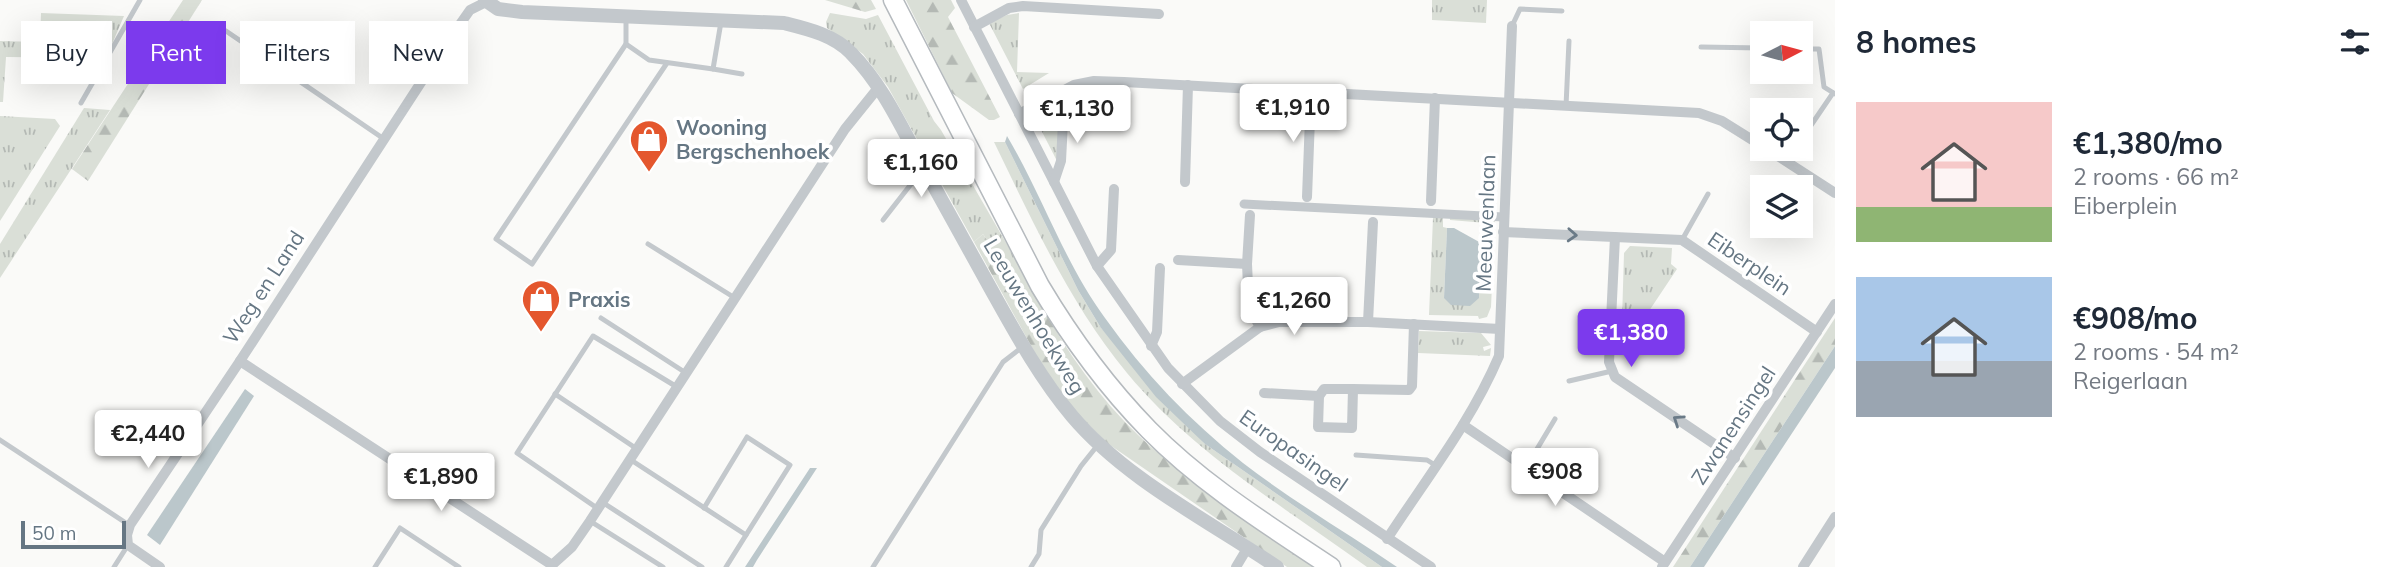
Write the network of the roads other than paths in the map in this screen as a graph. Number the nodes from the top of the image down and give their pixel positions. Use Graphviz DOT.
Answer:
graph roads {
  1 [pos="139,0"];
  2 [pos="894,0"];
  3 [pos="961,0"];
  4 [pos="486,1"];
  5 [pos="1562,11"];
  6 [pos="1159,14"];
  7 [pos="626,17"];
  8 [pos="721,21"];
  9 [pos="1512,26"];
  10 [pos="974,27"];
  11 [pos="226,31"];
  12 [pos="1569,41"];
  13 [pos="625,44"];
  14 [pos="1701,47"];
  15 [pos="1750,48"];
  16 [pos="1813,49"];
  17 [pos="667,63"];
  18 [pos="713,69"];
  19 [pos="742,74"];
  20 [pos="1188,85"];
  21 [pos="878,88"];
  22 [pos="1311,92"];
  23 [pos="1834,94"];
  24 [pos="1435,98"];
  25 [pos="1064,102"];
  26 [pos="81,103"];
  27 [pos="1509,103"];
  28 [pos="1566,106"];
  29 [pos="1019,114"];
  30 [pos="1813,123"];
  31 [pos="384,138"];
  32 [pos="1750,138"];
  33 [pos="1786,161"];
  34 [pos="924,167"];
  35 [pos="1054,182"];
  36 [pos="1185,182"];
  37 [pos="1114,190"];
  38 [pos="1835,193"];
  39 [pos="1709,194"];
  40 [pos="1307,197"];
  41 [pos="1431,201"];
  42 [pos="1244,204"];
  43 [pos="1250,215"];
  44 [pos="1504,217"];
  45 [pos="883,220"];
  46 [pos="1373,222"];
  47 [pos="1503,232"];
  48 [pos="1615,237"];
  49 [pos="1682,240"];
  50 [pos="648,244"];
  51 [pos="1178,261"];
  52 [pos="1247,264"];
  53 [pos="1097,266"];
  54 [pos="1160,268"];
  55 [pos="735,298"];
  56 [pos="1835,304"];
  57 [pos="601,318"];
  58 [pos="1368,322"];
  59 [pos="1414,324"];
  60 [pos="1260,327"];
  61 [pos="1500,329"];
  62 [pos="1817,332"];
  63 [pos="1151,346"];
  64 [pos="1024,347"];
  65 [pos="240,361"];
  66 [pos="1612,371"];
  67 [pos="686,373"];
  68 [pos="1569,381"];
  69 [pos="1182,384"];
  70 [pos="677,387"];
  71 [pos="1353,389"];
  72 [pos="1264,393"];
  73 [pos="555,394"];
  74 [pos="1319,396"];
  75 [pos="1555,419"];
  76 [pos="1463,425"];
  77 [pos="0,440"];
  78 [pos="1100,444"];
  79 [pos="637,449"];
  80 [pos="1356,455"];
  81 [pos="1734,458"];
  82 [pos="630,459"];
  83 [pos="1435,465"];
  84 [pos="1525,469"];
  85 [pos="600,505"];
  86 [pos="704,508"];
  87 [pos="1835,517"];
  88 [pos="590,522"];
  89 [pos="130,525"];
  90 [pos="746,535"];
  91 [pos="1387,539"];
  92 [pos="128,545"];
  93 [pos="1248,547"];
  94 [pos="1664,564"];
  95 [pos="553,566"];
  96 [pos="114,567"];
  97 [pos="160,567"];
  98 [pos="375,567"];
  99 [pos="459,567"];
  100 [pos="663,567"];
  101 [pos="702,567"];
  102 [pos="726,567"];
  103 [pos="873,567"];
  104 [pos="1031,567"];
  105 [pos="1236,567"];
  106 [pos="1278,567"];
  107 [pos="1331,567"];
  108 [pos="1431,567"];
  109 [pos="1803,567"];
  1 -- 26 [label="lane"];
  2 -- 107 [label="main road"];
  3 -- 10 [label="street, Europasingel"];
  4 -- 7 [label="street, Leeuwenhoekweg"];
  4 -- 31 [label="street, Weg en Land"];
  5 -- 9 [label="lane, Meeuwenlaan"];
  6 -- 10 [label="street"];
  7 -- 8 [label="street, Leeuwenhoekweg"];
  7 -- 13 [label="lane"];
  8 -- 18 [label="lane"];
  8 -- 21 [label="street, Leeuwenhoekweg"];
  9 -- 27 [label="street, Meeuwenlaan"];
  10 -- 29 [label="street, Europasingel"];
  11 -- 31 [label="lane"];
  12 -- 28 [label="lane"];
  13 -- 17 [label="lane"];
  13 -- 17 [label="lane"];
  14 -- 15 [label="lane"];
  16 -- 23 [label="lane"];
  17 -- 18 [label="lane"];
  18 -- 19 [label="lane"];
  20 -- 22 [label="street"];
  20 -- 29 [label="street"];
  20 -- 36 [label="street"];
  21 -- 34 [label="street, Leeuwenhoekweg"];
  21 -- 55 [label="street, Weg en Land"];
  22 -- 24 [label="street"];
  22 -- 40 [label="street"];
  23 -- 30 [label="lane"];
  24 -- 27 [label="street"];
  24 -- 41 [label="street"];
  25 -- 35 [label="street"];
  27 -- 28 [label="street"];
  27 -- 44 [label="street, Meeuwenlaan"];
  28 -- 32 [label="street"];
  29 -- 35 [label="street, Europasingel"];
  31 -- 65 [label="street, Weg en Land"];
  33 -- 38 [label="street"];
  34 -- 45 [label="lane"];
  34 -- 64 [label="street, Leeuwenhoekweg"];
  35 -- 53 [label="street, Europasingel"];
  37 -- 53 [label="street"];
  39 -- 49 [label="lane"];
  42 -- 44 [label="street"];
  43 -- 52 [label="street"];
  44 -- 47 [label="street, Meeuwenlaan"];
  46 -- 58 [label="street"];
  47 -- 48 [label="street, Eiberplein, one-way"];
  47 -- 61 [label="street, Meeuwenlaan"];
  48 -- 49 [label="street, Eiberplein"];
  48 -- 66 [label="street"];
  49 -- 62 [label="street, Eiberplein"];
  50 -- 55 [label="lane"];
  51 -- 52 [label="street"];
  52 -- 60 [label="street"];
  53 -- 63 [label="street, Europasingel"];
  54 -- 63 [label="street"];
  55 -- 67 [label="street, Weg en Land"];
  56 -- 62 [label="street, Zwanensingel"];
  57 -- 67 [label="lane"];
  58 -- 59 [label="street"];
  58 -- 60 [label="street"];
  59 -- 61 [label="street"];
  59 -- 71 [label="street"];
  60 -- 69 [label="street"];
  61 -- 76 [label="street, Meeuwenlaan"];
  62 -- 81 [label="street, Zwanensingel"];
  63 -- 69 [label="street, Europasingel"];
  64 -- 78 [label="street, Leeuwenhoekweg"];
  64 -- 103 [label="lane"];
  65 -- 89 [label="street"];
  65 -- 95 [label="street, Weg en Land"];
  66 -- 68 [label="lane"];
  81 -- 66 [label="street, one-way"];
  67 -- 70 [label="street, Weg en Land"];
  69 -- 91 [label="street, Europasingel"];
  70 -- 73 [label="lane"];
  70 -- 79 [label="street, Weg en Land"];
  71 -- 74 [label="street"];
  71 -- 74 [label="street"];
  72 -- 74 [label="street"];
  73 -- 79 [label="lane"];
  73 -- 85 [label="lane"];
  75 -- 84 [label="lane"];
  76 -- 83 [label="street, Meeuwenlaan"];
  76 -- 84 [label="street"];
  77 -- 89 [label="lane"];
  78 -- 93 [label="street, Leeuwenhoekweg"];
  78 -- 104 [label="lane"];
  79 -- 82 [label="street, Weg en Land"];
  80 -- 83 [label="lane"];
  81 -- 94 [label="street, Zwanensingel"];
  82 -- 85 [label="street, Weg en Land"];
  82 -- 86 [label="lane"];
  83 -- 91 [label="street, Meeuwenlaan"];
  84 -- 94 [label="street"];
  85 -- 88 [label="street, Weg en Land"];
  85 -- 101 [label="lane"];
  86 -- 90 [label="lane"];
  86 -- 90 [label="lane"];
  87 -- 109 [label="street"];
  88 -- 95 [label="street, Weg en Land"];
  88 -- 100 [label="lane"];
  89 -- 92 [label="street"];
  90 -- 102 [label="lane"];
  91 -- 108 [label="street, Europasingel"];
  92 -- 96 [label="lane"];
  92 -- 97 [label="street"];
  93 -- 105 [label="street"];
  93 -- 106 [label="street, Leeuwenhoekweg"];
  98 -- 99 [label="lane"];
}
